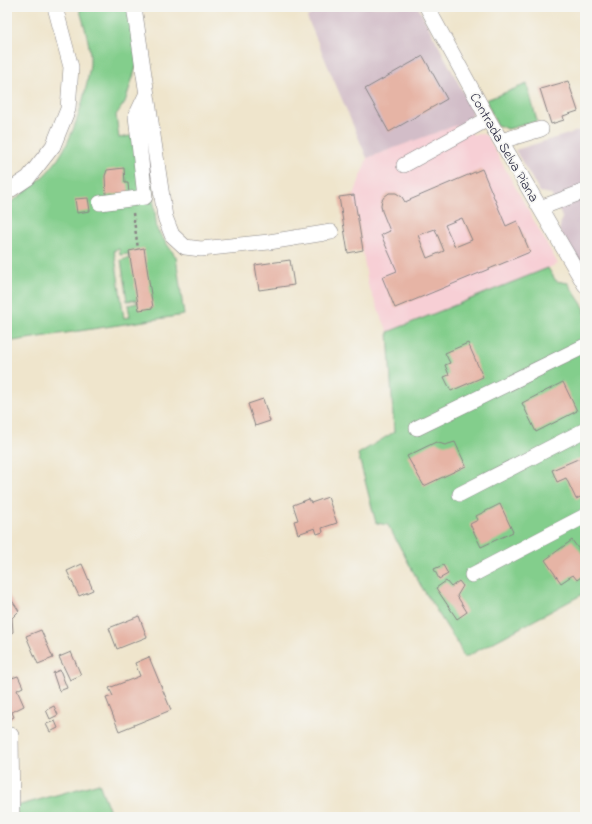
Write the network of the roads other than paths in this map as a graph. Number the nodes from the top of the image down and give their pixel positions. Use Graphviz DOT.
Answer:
graph roads {
  1 [pos="55,7"];
  2 [pos="134,7"];
  3 [pos="427,7"];
  4 [pos="146,95"];
  5 [pos="488,119"];
  6 [pos="541,129"];
  7 [pos="500,141"];
  8 [pos="404,165"];
  9 [pos="585,191"];
  10 [pos="7,192"];
  11 [pos="100,203"];
  12 [pos="540,208"];
  13 [pos="331,232"];
  14 [pos="581,269"];
  15 [pos="585,285"];
  16 [pos="585,346"];
  17 [pos="417,428"];
  18 [pos="585,430"];
  19 [pos="460,494"];
  20 [pos="585,516"];
  21 [pos="472,574"];
  22 [pos="11,735"];
  23 [pos="12,817"];
  1 -- 10 [label="street"];
  2 -- 4 [label="street"];
  3 -- 5 [label="street, Contrada Selva Piana"];
  4 -- 11 [label="street"];
  4 -- 13 [label="street"];
  5 -- 7 [label="street, Contrada Selva Piana"];
  5 -- 8 [label="street"];
  6 -- 7 [label="street"];
  7 -- 12 [label="street, Contrada Selva Piana"];
  9 -- 12 [label="street"];
  12 -- 14 [label="street, Contrada Selva Piana"];
  14 -- 15 [label="street, Contrada Selva Piana"];
  16 -- 17 [label="street"];
  18 -- 19 [label="street"];
  20 -- 21 [label="street"];
  22 -- 23 [label="street"];
}
